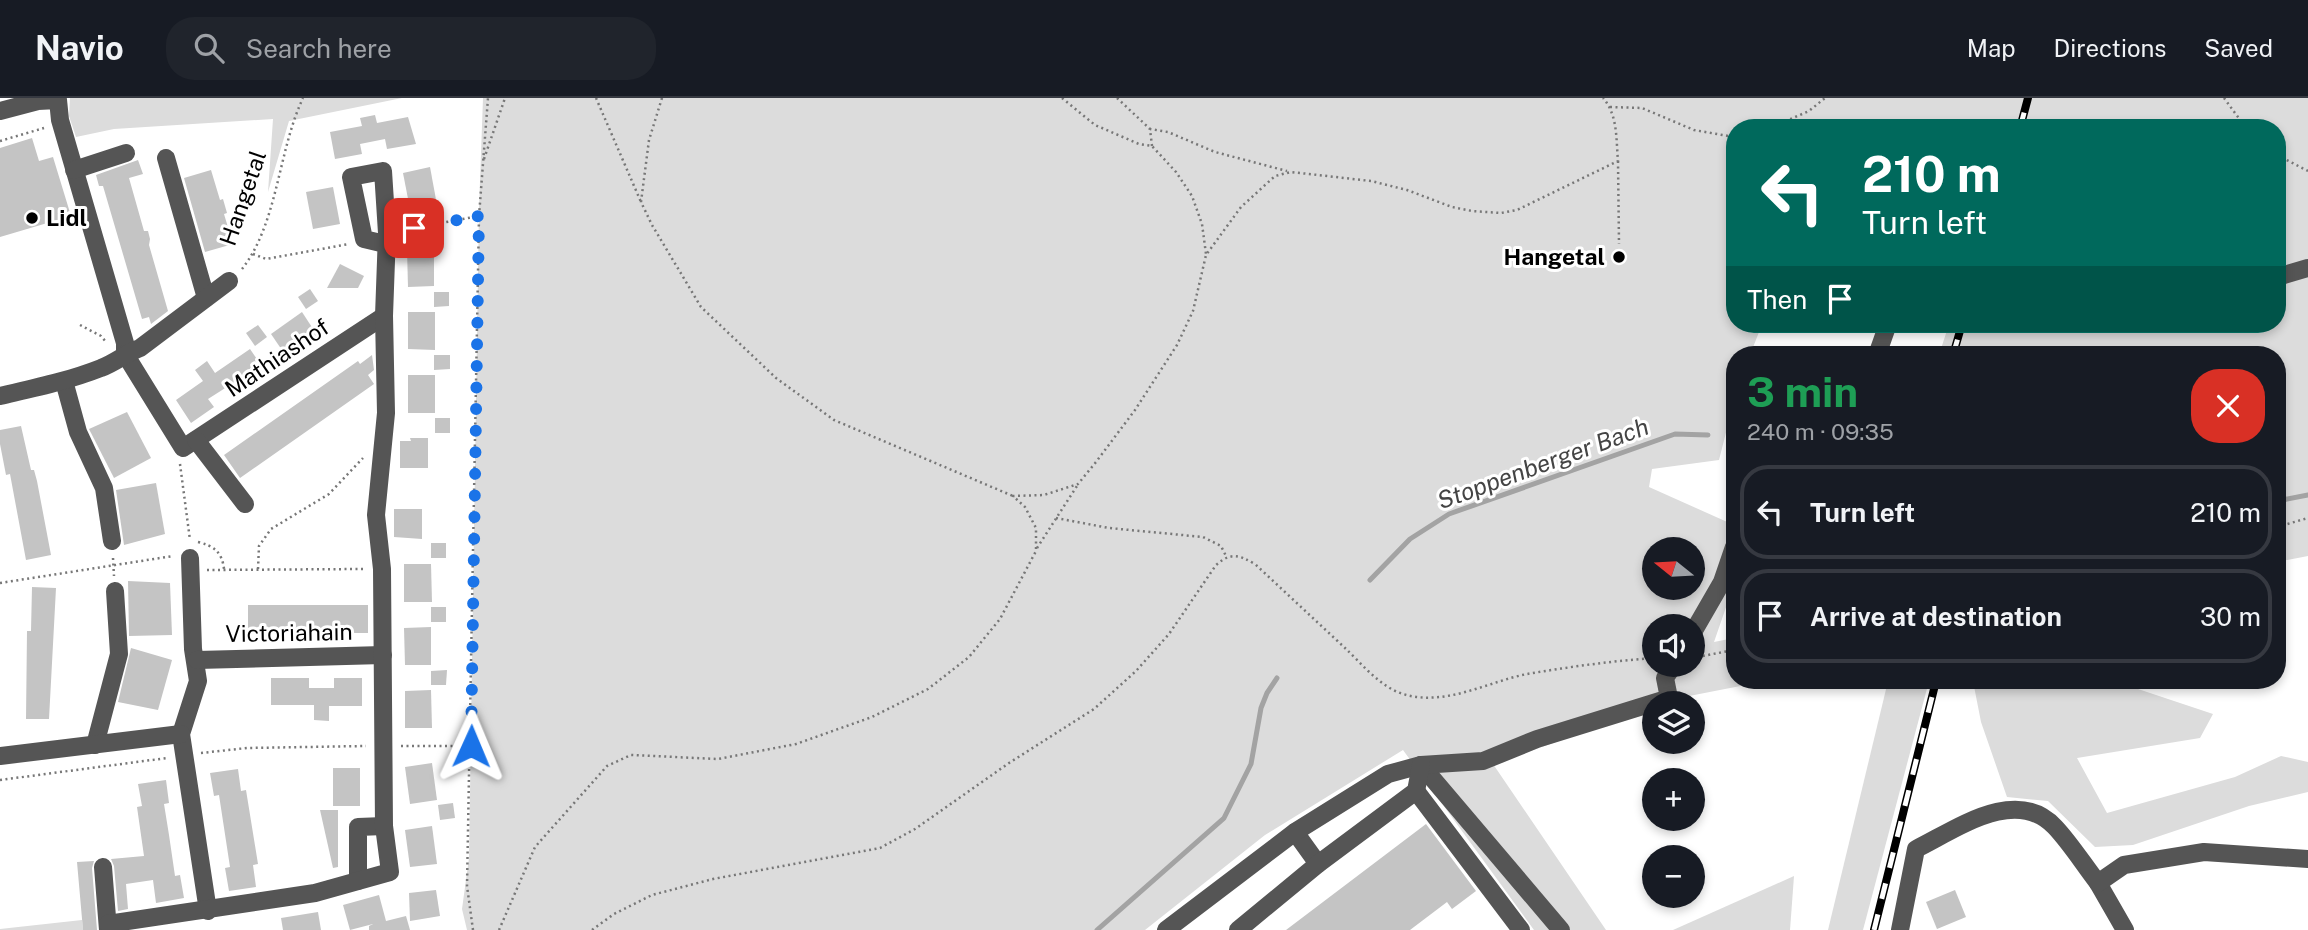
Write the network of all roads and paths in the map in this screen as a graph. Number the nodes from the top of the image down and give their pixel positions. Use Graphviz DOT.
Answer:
graph roads {
  1 [pos="303,98"];
  2 [pos="488,98"];
  3 [pos="505,98"];
  4 [pos="596,98"];
  5 [pos="662,98"];
  6 [pos="1062,98"];
  7 [pos="1117,98"];
  8 [pos="1603,98"];
  9 [pos="1825,98"];
  10 [pos="2224,98"];
  11 [pos="1611,107"];
  12 [pos="0,111"];
  13 [pos="1791,119"];
  14 [pos="2239,119"];
  15 [pos="61,123"];
  16 [pos="1150,129"];
  17 [pos="1726,136"];
  18 [pos="0,141"];
  19 [pos="1152,146"];
  20 [pos="126,153"];
  21 [pos="166,158"];
  22 [pos="2286,160"];
  23 [pos="1618,161"];
  24 [pos="483,162"];
  25 [pos="74,170"];
  26 [pos="2308,171"];
  27 [pos="1291,172"];
  28 [pos="641,202"];
  29 [pos="479,216"];
  30 [pos="386,238"];
  31 [pos="364,239"];
  32 [pos="1619,244"];
  33 [pos="253,254"];
  34 [pos="1206,255"];
  35 [pos="2308,268"];
  36 [pos="2286,274"];
  37 [pos="229,281"];
  38 [pos="206,298"];
  39 [pos="384,316"];
  40 [pos="80,325"];
  41 [pos="121,356"];
  42 [pos="64,381"];
  43 [pos="0,396"];
  44 [pos="190,444"];
  45 [pos="364,456"];
  46 [pos="1078,484"];
  47 [pos="1013,496"];
  48 [pos="245,504"];
  49 [pos="1056,518"];
  50 [pos="2308,518"];
  51 [pos="2286,524"];
  52 [pos="112,541"];
  53 [pos="1036,551"];
  54 [pos="190,556"];
  55 [pos="1226,556"];
  56 [pos="224,569"];
  57 [pos="258,569"];
  58 [pos="382,569"];
  59 [pos="1726,570"];
  60 [pos="0,583"];
  61 [pos="115,590"];
  62 [pos="1704,614"];
  63 [pos="1726,652"];
  64 [pos="383,655"];
  65 [pos="1705,656"];
  66 [pos="1642,659"];
  67 [pos="197,660"];
  68 [pos="1666,677"];
  69 [pos="181,734"];
  70 [pos="95,745"];
  71 [pos="384,746"];
  72 [pos="471,746"];
  73 [pos="0,756"];
  74 [pos="184,756"];
  75 [pos="1421,765"];
  76 [pos="0,780"];
  77 [pos="1416,791"];
  78 [pos="384,826"];
  79 [pos="1295,832"];
  80 [pos="2308,859"];
  81 [pos="1318,864"];
  82 [pos="103,867"];
  83 [pos="358,881"];
  84 [pos="2098,883"];
  85 [pos="208,911"];
  86 [pos="108,927"];
  87 [pos="473,930"];
  88 [pos="499,930"];
  89 [pos="592,930"];
  90 [pos="1166,930"];
  91 [pos="1238,930"];
  92 [pos="1521,930"];
  93 [pos="1561,930"];
  94 [pos="1900,930"];
  95 [pos="2125,930"];
  1 -- 33 [label="path, Hangetal"];
  2 -- 24 [label="path"];
  3 -- 24 [label="path"];
  4 -- 28 [label="path"];
  5 -- 28 [label="path"];
  6 -- 19 [label="path"];
  7 -- 16 [label="path"];
  8 -- 11 [label="path"];
  9 -- 13 [label="path"];
  10 -- 14 [label="path"];
  11 -- 17 [label="path"];
  11 -- 23 [label="path"];
  12 -- 15 [label="street"];
  15 -- 18 [label="path"];
  15 -- 25 [label="street"];
  16 -- 19 [label="path"];
  16 -- 27 [label="path"];
  19 -- 34 [label="path"];
  20 -- 25 [label="street"];
  21 -- 38 [label="street, Hangetal"];
  22 -- 26 [label="path"];
  23 -- 27 [label="path"];
  23 -- 32 [label="path"];
  24 -- 29 [label="path"];
  25 -- 41 [label="street"];
  27 -- 34 [label="path"];
  28 -- 47 [label="path"];
  29 -- 30 [label="path"];
  29 -- 72 [label="path"];
  30 -- 31 [label="street"];
  30 -- 31 [label="street"];
  30 -- 39 [label="street"];
  31 -- 33 [label="path"];
  33 -- 37 [label="path, Hangetal"];
  34 -- 46 [label="path"];
  35 -- 36 [label="street"];
  37 -- 38 [label="street, Hangetal"];
  38 -- 41 [label="street, Hangetal"];
  39 -- 44 [label="street, Mathiashof"];
  39 -- 58 [label="street, Victoriahain"];
  40 -- 41 [label="path"];
  41 -- 42 [label="street, Hangetal"];
  41 -- 44 [label="street"];
  42 -- 43 [label="street, Hangetal"];
  42 -- 52 [label="street"];
  44 -- 48 [label="street"];
  44 -- 54 [label="path"];
  45 -- 57 [label="path"];
  46 -- 47 [label="path"];
  46 -- 49 [label="path"];
  47 -- 53 [label="path"];
  49 -- 53 [label="path"];
  49 -- 55 [label="path"];
  50 -- 51 [label="path"];
  53 -- 88 [label="path"];
  54 -- 56 [label="path"];
  54 -- 56 [label="path"];
  54 -- 60 [label="path"];
  54 -- 67 [label="street, Victoriahain"];
  55 -- 66 [label="path"];
  55 -- 89 [label="path"];
  56 -- 57 [label="path"];
  57 -- 58 [label="path"];
  58 -- 64 [label="street, Victoriahain"];
  59 -- 62 [label="street"];
  61 -- 70 [label="street"];
  63 -- 65 [label="path"];
  64 -- 67 [label="street, Victoriahain"];
  64 -- 71 [label="street, Victoriahain"];
  67 -- 69 [label="street, Victoriahain"];
  68 -- 75 [label="street"];
  69 -- 70 [label="street"];
  69 -- 74 [label="street, Victoriahain"];
  70 -- 73 [label="street"];
  71 -- 72 [label="path"];
  71 -- 74 [label="path"];
  71 -- 78 [label="street, Victoriahain"];
  72 -- 87 [label="path"];
  74 -- 76 [label="path"];
  74 -- 85 [label="street, Victoriahain"];
  75 -- 77 [label="street"];
  75 -- 79 [label="street"];
  75 -- 93 [label="street"];
  77 -- 81 [label="street"];
  77 -- 92 [label="street"];
  78 -- 83 [label="street, Victoriahain"];
  78 -- 83 [label="street"];
  79 -- 81 [label="street"];
  79 -- 90 [label="street"];
  80 -- 84 [label="street"];
  81 -- 91 [label="street"];
  82 -- 86 [label="street"];
  83 -- 85 [label="street, Victoriahain"];
  84 -- 94 [label="street"];
  84 -- 95 [label="street"];
  85 -- 86 [label="street, Victoriahain"];
}
